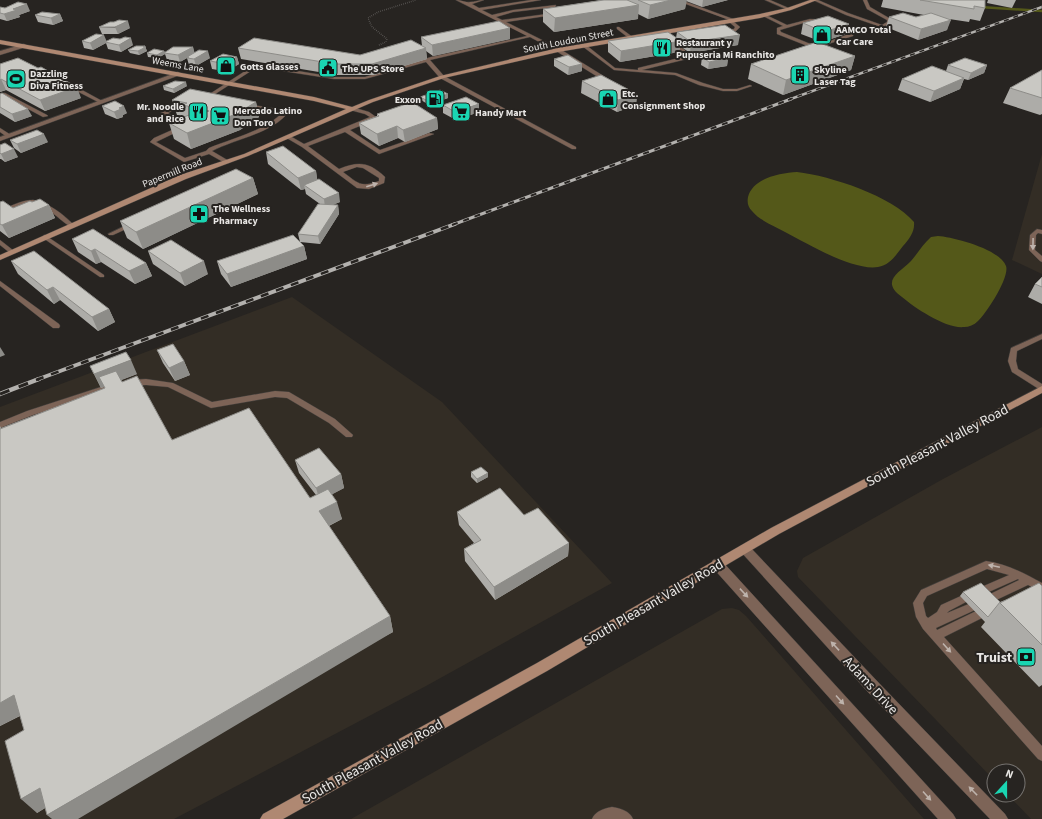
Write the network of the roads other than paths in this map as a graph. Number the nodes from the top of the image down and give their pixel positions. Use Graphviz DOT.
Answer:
graph roads {
  1 [pos="458,0"];
  2 [pos="482,0"];
  3 [pos="539,0"];
  4 [pos="677,0"];
  5 [pos="767,0"];
  6 [pos="815,0"];
  7 [pos="865,0"];
  8 [pos="468,4"];
  9 [pos="555,6"];
  10 [pos="479,9"];
  11 [pos="789,9"];
  12 [pos="559,13"];
  13 [pos="764,15"];
  14 [pos="493,16"];
  15 [pos="502,21"];
  16 [pos="732,21"];
  17 [pos="787,26"];
  18 [pos="618,28"];
  19 [pos="660,33"];
  20 [pos="714,34"];
  21 [pos="531,36"];
  22 [pos="632,38"];
  23 [pos="677,40"];
  24 [pos="670,41"];
  25 [pos="0,42"];
  26 [pos="24,46"];
  27 [pos="584,46"];
  28 [pos="558,50"];
  29 [pos="0,54"];
  30 [pos="427,60"];
  31 [pos="616,69"];
  32 [pos="609,71"];
  33 [pos="633,71"];
  34 [pos="602,72"];
  35 [pos="178,74"];
  36 [pos="596,74"];
  37 [pos="442,77"];
  38 [pos="64,82"];
  39 [pos="229,84"];
  40 [pos="613,84"];
  41 [pos="750,86"];
  42 [pos="0,95"];
  43 [pos="213,98"];
  44 [pos="187,101"];
  45 [pos="102,102"];
  46 [pos="240,103"];
  47 [pos="352,109"];
  48 [pos="379,115"];
  49 [pos="45,116"];
  50 [pos="372,117"];
  51 [pos="345,129"];
  52 [pos="0,130"];
  53 [pos="431,134"];
  54 [pos="9,136"];
  55 [pos="288,137"];
  56 [pos="0,139"];
  57 [pos="304,146"];
  58 [pos="574,148"];
  59 [pos="209,152"];
  60 [pos="226,162"];
  61 [pos="338,172"];
  62 [pos="0,213"];
  63 [pos="139,222"];
  64 [pos="71,225"];
  65 [pos="1042,232"];
  66 [pos="111,234"];
  67 [pos="45,237"];
  68 [pos="0,242"];
  69 [pos="12,252"];
  70 [pos="0,258"];
  71 [pos="1042,260"];
  72 [pos="102,276"];
  73 [pos="0,283"];
  74 [pos="56,326"];
  75 [pos="1042,336"];
  76 [pos="1042,389"];
  77 [pos="0,426"];
  78 [pos="348,435"];
  79 [pos="745,548"];
  80 [pos="717,564"];
  81 [pos="1018,574"];
  82 [pos="1029,580"];
  83 [pos="1040,587"];
  84 [pos="982,591"];
  85 [pos="963,599"];
  86 [pos="989,599"];
  87 [pos="997,606"];
  88 [pos="926,625"];
  89 [pos="936,636"];
  90 [pos="1042,754"];
  91 [pos="268,819"];
  92 [pos="598,819"];
  93 [pos="627,819"];
  94 [pos="948,819"];
  95 [pos="1000,819"];
  1 -- 8 [label="lane"];
  2 -- 8 [label="lane"];
  3 -- 10 [label="lane"];
  4 -- 16 [label="lane"];
  5 -- 11 [label="lane"];
  6 -- 7 [label="lane"];
  6 -- 11 [label="main road, South Loudoun Street"];
  8 -- 10 [label="lane"];
  9 -- 14 [label="lane"];
  10 -- 14 [label="lane"];
  11 -- 13 [label="main road, South Loudoun Street"];
  12 -- 15 [label="lane"];
  13 -- 16 [label="main road, South Loudoun Street"];
  13 -- 17 [label="lane"];
  14 -- 15 [label="lane"];
  15 -- 21 [label="lane"];
  16 -- 19 [label="main road, South Loudoun Street"];
  16 -- 20 [label="lane"];
  17 -- 17 [label="lane"];
  18 -- 22 [label="lane"];
  19 -- 22 [label="main road, South Loudoun Street"];
  19 -- 24 [label="lane"];
  21 -- 28 [label="lane"];
  21 -- 30 [label="lane"];
  22 -- 27 [label="main road, South Loudoun Street"];
  23 -- 24 [label="lane"];
  24 -- 33 [label="lane"];
  25 -- 26 [label="main road, Weems Lane"];
  26 -- 29 [label="street"];
  26 -- 35 [label="main road, Weems Lane"];
  27 -- 28 [label="main road, South Loudoun Street"];
  27 -- 31 [label="lane"];
  28 -- 36 [label="lane"];
  28 -- 37 [label="main road, South Loudoun Street"];
  30 -- 37 [label="lane"];
  30 -- 39 [label="lane"];
  31 -- 32 [label="lane"];
  31 -- 33 [label="lane"];
  33 -- 41 [label="lane"];
  34 -- 36 [label="lane"];
  35 -- 39 [label="main road, Weems Lane"];
  35 -- 45 [label="street"];
  36 -- 40 [label="lane"];
  37 -- 47 [label="main road, South Loudoun Street"];
  37 -- 58 [label="lane"];
  38 -- 45 [label="lane"];
  39 -- 43 [label="lane"];
  39 -- 47 [label="main road, Weems Lane"];
  42 -- 49 [label="lane"];
  44 -- 59 [label="lane"];
  45 -- 54 [label="street"];
  46 -- 59 [label="lane"];
  47 -- 50 [label="lane"];
  47 -- 55 [label="main road, Papermill Road"];
  48 -- 50 [label="lane"];
  50 -- 51 [label="lane"];
  51 -- 53 [label="lane"];
  51 -- 57 [label="lane"];
  52 -- 54 [label="lane"];
  54 -- 56 [label="street"];
  55 -- 57 [label="lane"];
  55 -- 60 [label="main road, Papermill Road"];
  57 -- 61 [label="lane"];
  59 -- 60 [label="lane"];
  60 -- 64 [label="main road, Papermill Road"];
  61 -- 61 [label="lane, one-way"];
  62 -- 64 [label="lane"];
  63 -- 66 [label="lane"];
  64 -- 67 [label="main road, Papermill Road"];
  65 -- 71 [label="lane, one-way"];
  67 -- 69 [label="main road, Papermill Road"];
  67 -- 72 [label="lane"];
  68 -- 69 [label="lane"];
  69 -- 70 [label="main road, Papermill Road"];
  73 -- 74 [label="lane"];
  75 -- 76 [label="lane"];
  76 -- 79 [label="main road, South Pleasant Valley Road"];
  77 -- 78 [label="lane"];
  79 -- 80 [label="main road, South Pleasant Valley Road"];
  95 -- 79 [label="street, Adams Drive, one-way"];
  80 -- 91 [label="main road, South Pleasant Valley Road"];
  80 -- 94 [label="street, one-way"];
  81 -- 82 [label="lane"];
  81 -- 84 [label="lane"];
  81 -- 88 [label="lane, one-way"];
  82 -- 83 [label="lane"];
  82 -- 86 [label="lane"];
  83 -- 87 [label="lane"];
  85 -- 88 [label="lane"];
  88 -- 89 [label="lane"];
  88 -- 89 [label="lane"];
  89 -- 90 [label="lane, one-way"];
  92 -- 93 [label="lane"];
}
